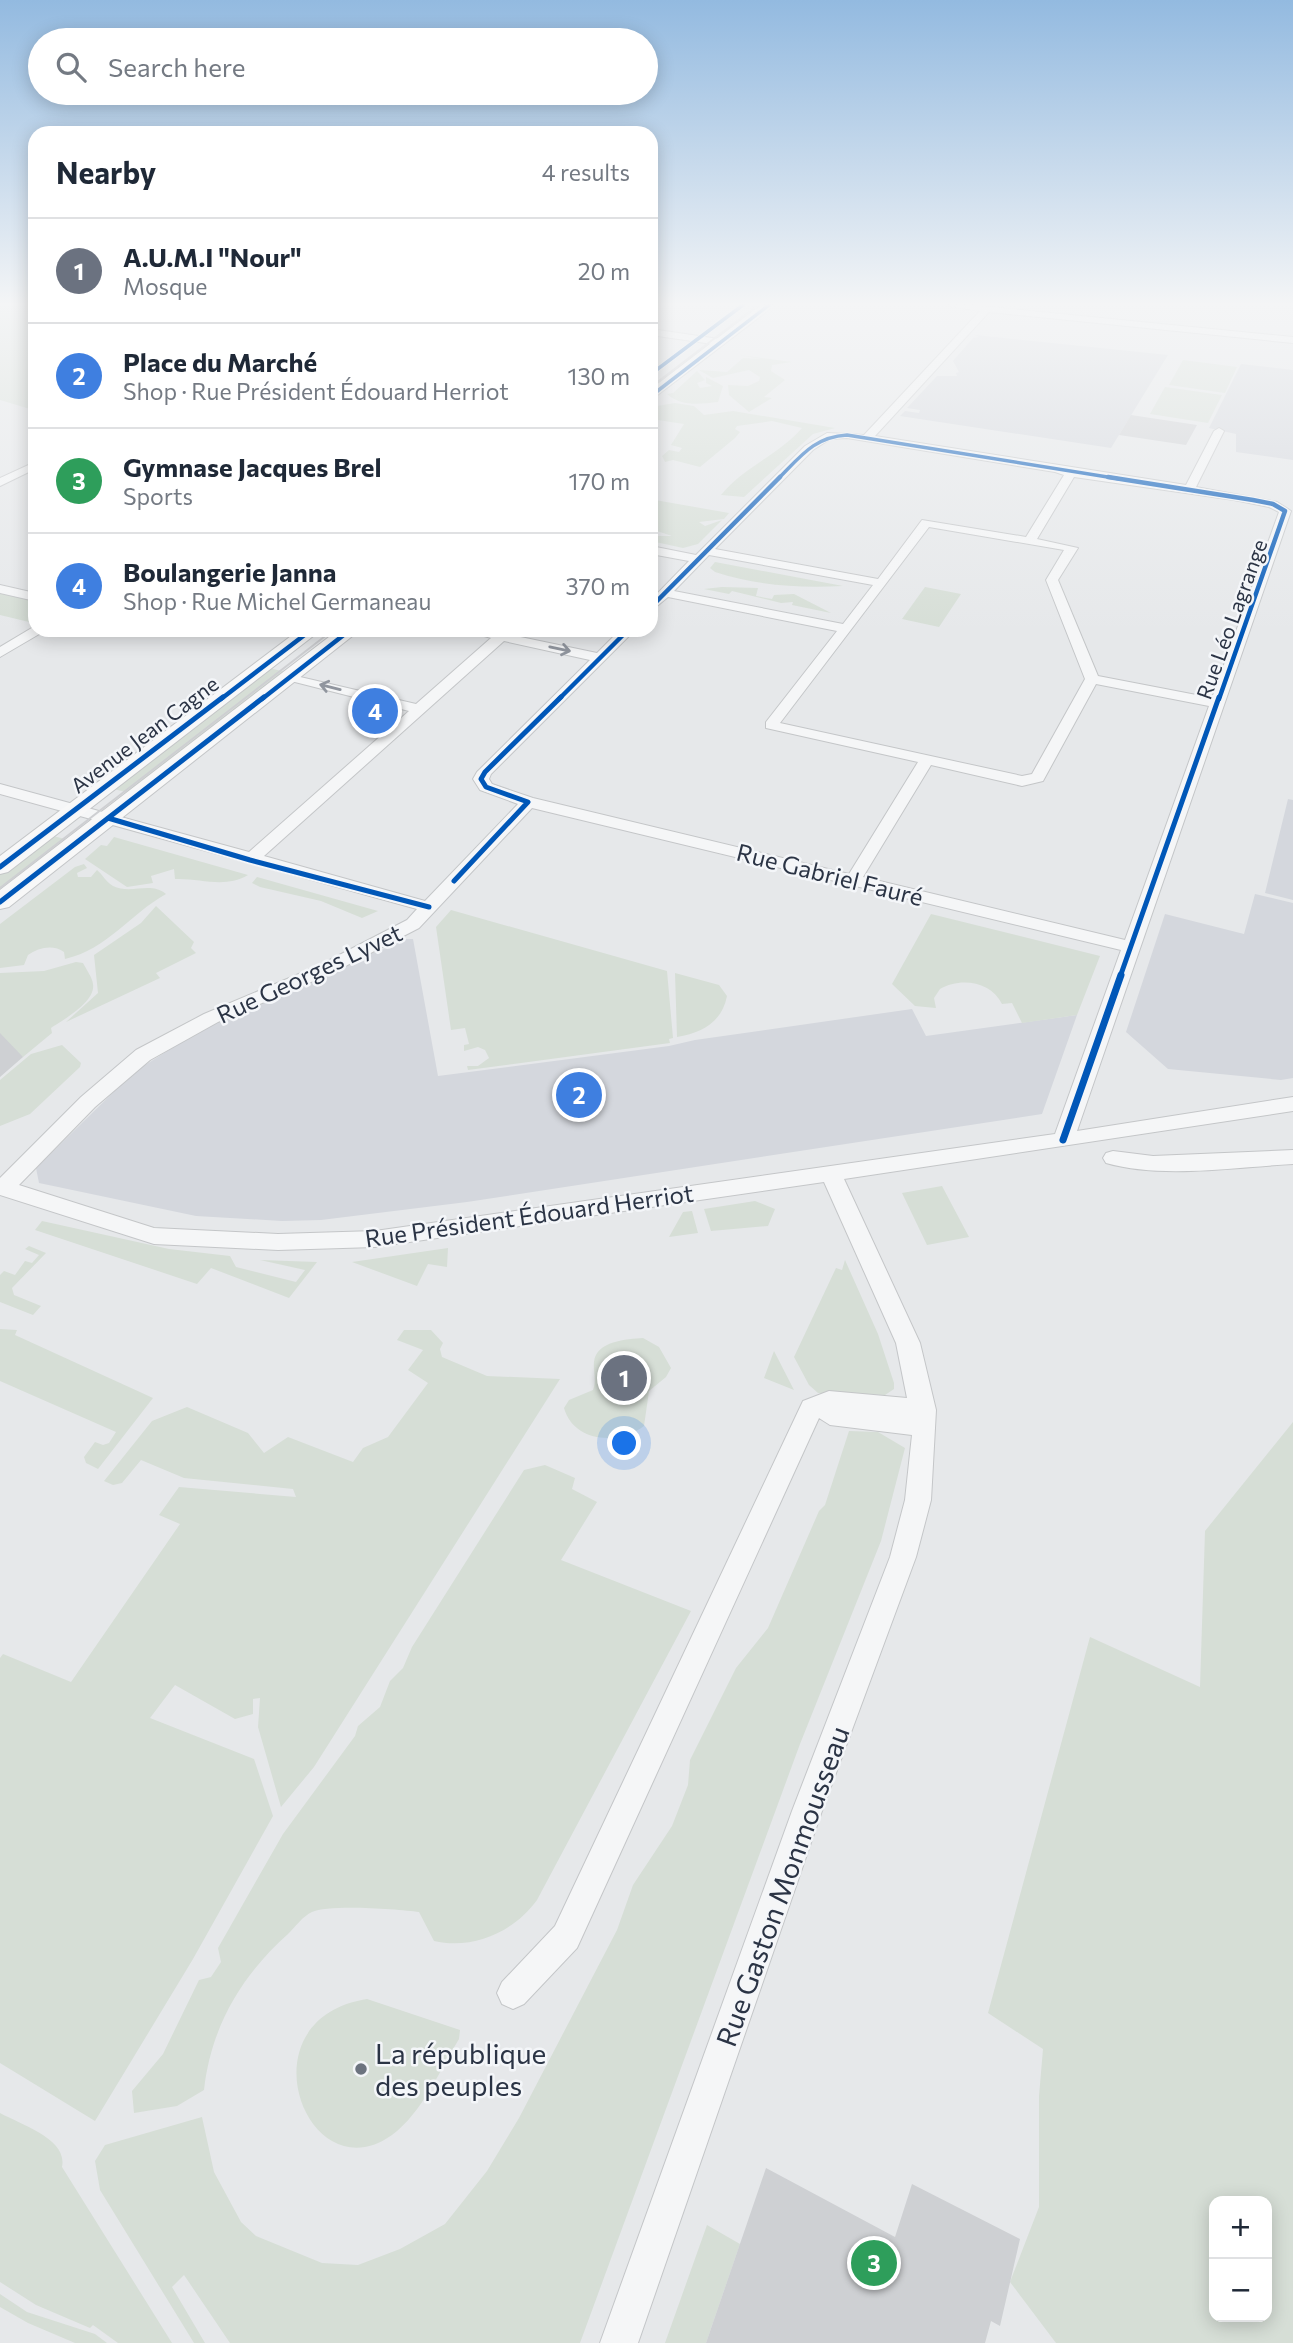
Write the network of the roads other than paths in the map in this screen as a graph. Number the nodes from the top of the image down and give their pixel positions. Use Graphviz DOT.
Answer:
graph roads {
  1 [pos="889,414"];
  2 [pos="1219,431"];
  3 [pos="867,438"];
  4 [pos="28,469"];
  5 [pos="1070,474"];
  6 [pos="12,477"];
  7 [pos="28,480"];
  8 [pos="0,483"];
  9 [pos="1189,490"];
  10 [pos="1029,541"];
  11 [pos="658,551"];
  12 [pos="702,555"];
  13 [pos="881,583"];
  14 [pos="0,589"];
  15 [pos="666,593"];
  16 [pos="28,595"];
  17 [pos="658,600"];
  18 [pos="845,628"];
  19 [pos="28,635"];
  20 [pos="302,637"];
  21 [pos="341,637"];
  22 [pos="500,637"];
  23 [pos="519,637"];
  24 [pos="621,637"];
  25 [pos="0,653"];
  26 [pos="600,658"];
  27 [pos="288,677"];
  28 [pos="1093,679"];
  29 [pos="1219,704"];
  30 [pos="419,709"];
  31 [pos="927,760"];
  32 [pos="0,789"];
  33 [pos="528,802"];
  34 [pos="74,809"];
  35 [pos="107,818"];
  36 [pos="250,860"];
  37 [pos="0,867"];
  38 [pos="854,879"];
  39 [pos="0,902"];
  40 [pos="429,907"];
  41 [pos="1132,947"];
  42 [pos="1293,1104"];
  43 [pos="1063,1140"];
  44 [pos="1293,1157"];
  45 [pos="1113,1158"];
  46 [pos="831,1173"];
  47 [pos="2,1188"];
  48 [pos="925,1418"];
  49 [pos="513,1993"];
  50 [pos="619,2343"];
  1 -- 3 [label="street"];
  2 -- 9 [label="street"];
  3 -- 5 [label="street, Rue Léo Lagrange"];
  3 -- 12 [label="street"];
  4 -- 6 [label="street"];
  5 -- 9 [label="street, Rue Léo Lagrange"];
  5 -- 10 [label="street"];
  6 -- 7 [label="street"];
  6 -- 8 [label="street"];
  9 -- 29 [label="street, Rue Léo Lagrange"];
  10 -- 13 [label="street"];
  10 -- 28 [label="street"];
  11 -- 12 [label="street"];
  12 -- 13 [label="street"];
  12 -- 15 [label="street"];
  13 -- 18 [label="street"];
  14 -- 16 [label="street"];
  15 -- 17 [label="street"];
  15 -- 18 [label="street"];
  18 -- 31 [label="street"];
  19 -- 25 [label="street"];
  20 -- 34 [label="street, Avenue Jean Cagne"];
  21 -- 27 [label="street, Avenue Jean Cagne"];
  22 -- 30 [label="street"];
  23 -- 26 [label="street, one-way"];
  24 -- 26 [label="street"];
  26 -- 33 [label="street"];
  30 -- 27 [label="street, one-way"];
  27 -- 35 [label="street, Avenue Jean Cagne"];
  28 -- 29 [label="street"];
  28 -- 31 [label="street"];
  29 -- 41 [label="street, Rue Léo Lagrange"];
  30 -- 36 [label="street"];
  31 -- 38 [label="street"];
  32 -- 34 [label="street"];
  33 -- 38 [label="street, Rue Gabriel Fauré"];
  33 -- 40 [label="street, Rue Georges Lyvet"];
  34 -- 35 [label="street"];
  34 -- 37 [label="street, Avenue Jean Cagne"];
  35 -- 36 [label="street"];
  35 -- 39 [label="street, Avenue Jean Cagne"];
  36 -- 40 [label="street"];
  38 -- 41 [label="street, Rue Gabriel Fauré"];
  40 -- 47 [label="street, Rue Georges Lyvet"];
  41 -- 43 [label="street, Rue Léo Lagrange"];
  42 -- 43 [label="street, Rue Président Édouard Herriot"];
  43 -- 46 [label="street, Rue Président Édouard Herriot"];
  44 -- 45 [label="street"];
  46 -- 47 [label="street, Rue Président Édouard Herriot"];
  46 -- 48 [label="street, Rue Gaston Monmousseau"];
  48 -- 49 [label="street"];
  48 -- 50 [label="street, Rue Gaston Monmousseau"];
}
